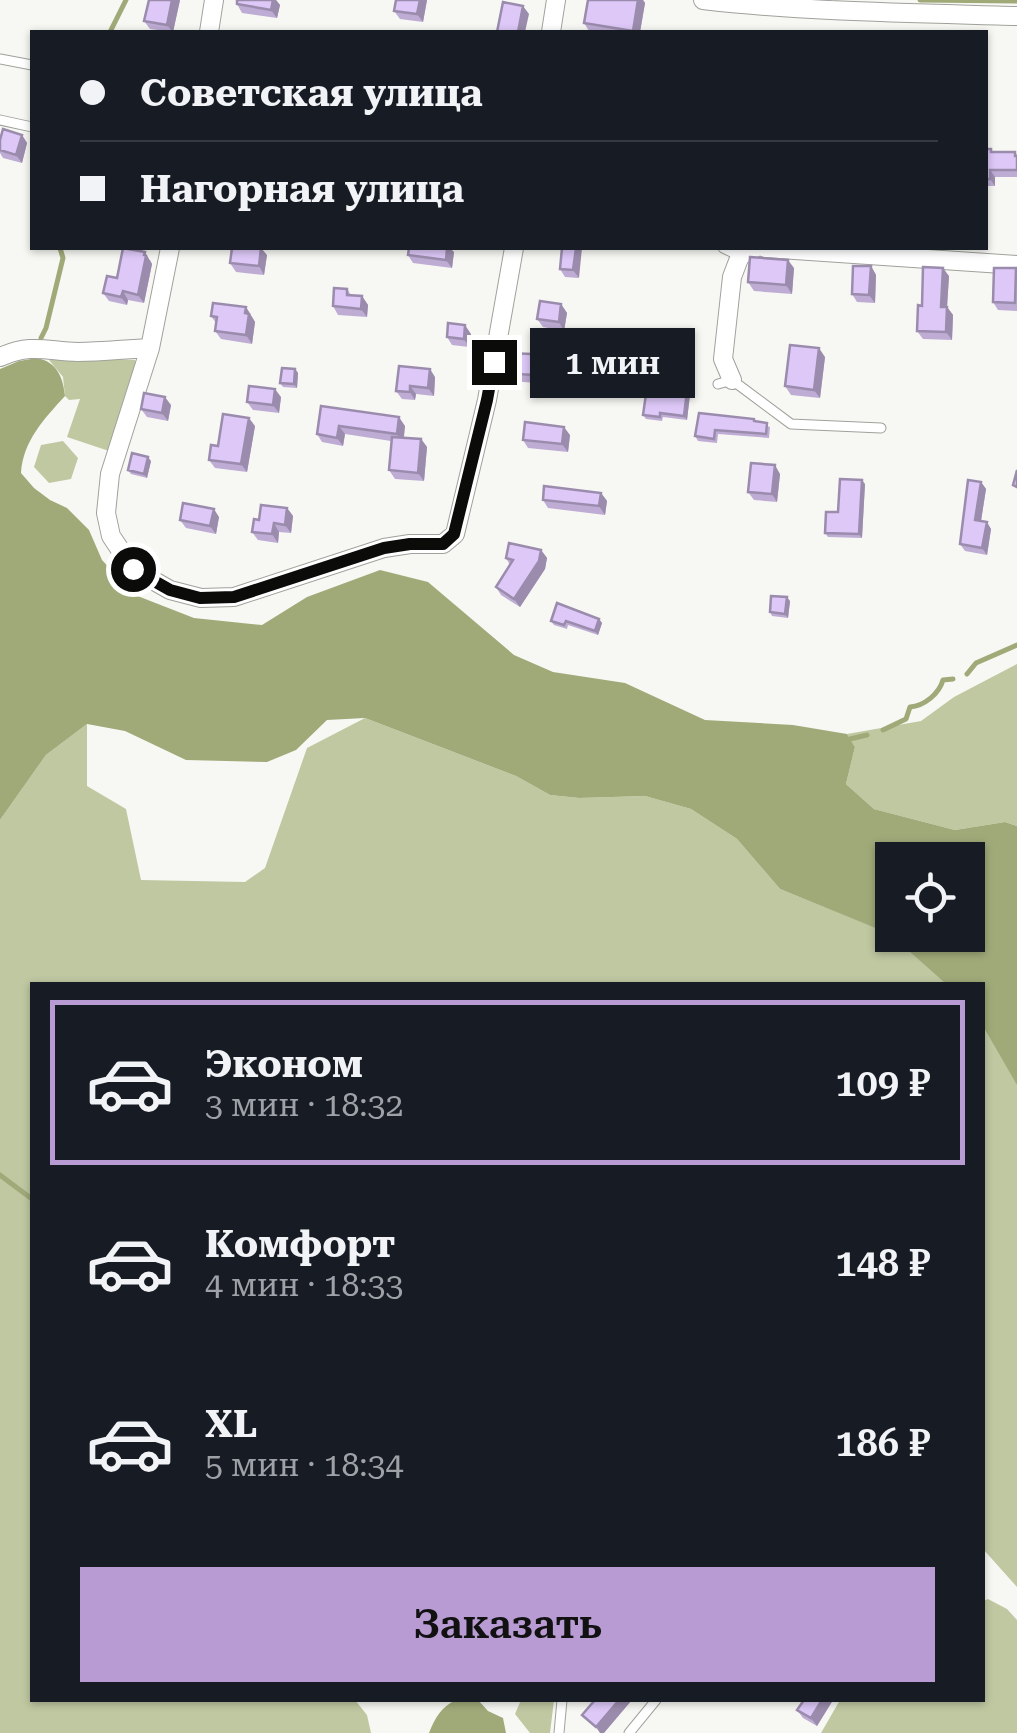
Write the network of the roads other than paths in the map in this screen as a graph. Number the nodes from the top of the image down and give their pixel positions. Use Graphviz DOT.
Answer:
graph roads {
  1 [pos="214,0"];
  2 [pos="556,0"];
  3 [pos="703,0"];
  4 [pos="1017,16"];
  5 [pos="209,30"];
  6 [pos="551,30"];
  7 [pos="0,59"];
  8 [pos="30,65"];
  9 [pos="0,120"];
  10 [pos="30,127"];
  11 [pos="170,250"];
  12 [pos="514,250"];
  13 [pos="795,250"];
  14 [pos="748,252"];
  15 [pos="1017,265"];
  16 [pos="150,348"];
  17 [pos="4,352"];
  18 [pos="725,382"];
  19 [pos="881,428"];
  20 [pos="562,1702"];
  21 [pos="654,1702"];
  22 [pos="559,1733"];
  23 [pos="629,1733"];
  1 -- 5 [label="street"];
  2 -- 6 [label="street"];
  3 -- 4 [label="street"];
  7 -- 8 [label="lane"];
  9 -- 10 [label="lane"];
  11 -- 16 [label="street"];
  12 -- 16 [label="street"];
  13 -- 15 [label="street"];
  14 -- 18 [label="street"];
  16 -- 17 [label="street"];
  18 -- 19 [label="lane"];
  20 -- 22 [label="lane"];
  21 -- 23 [label="lane"];
}
